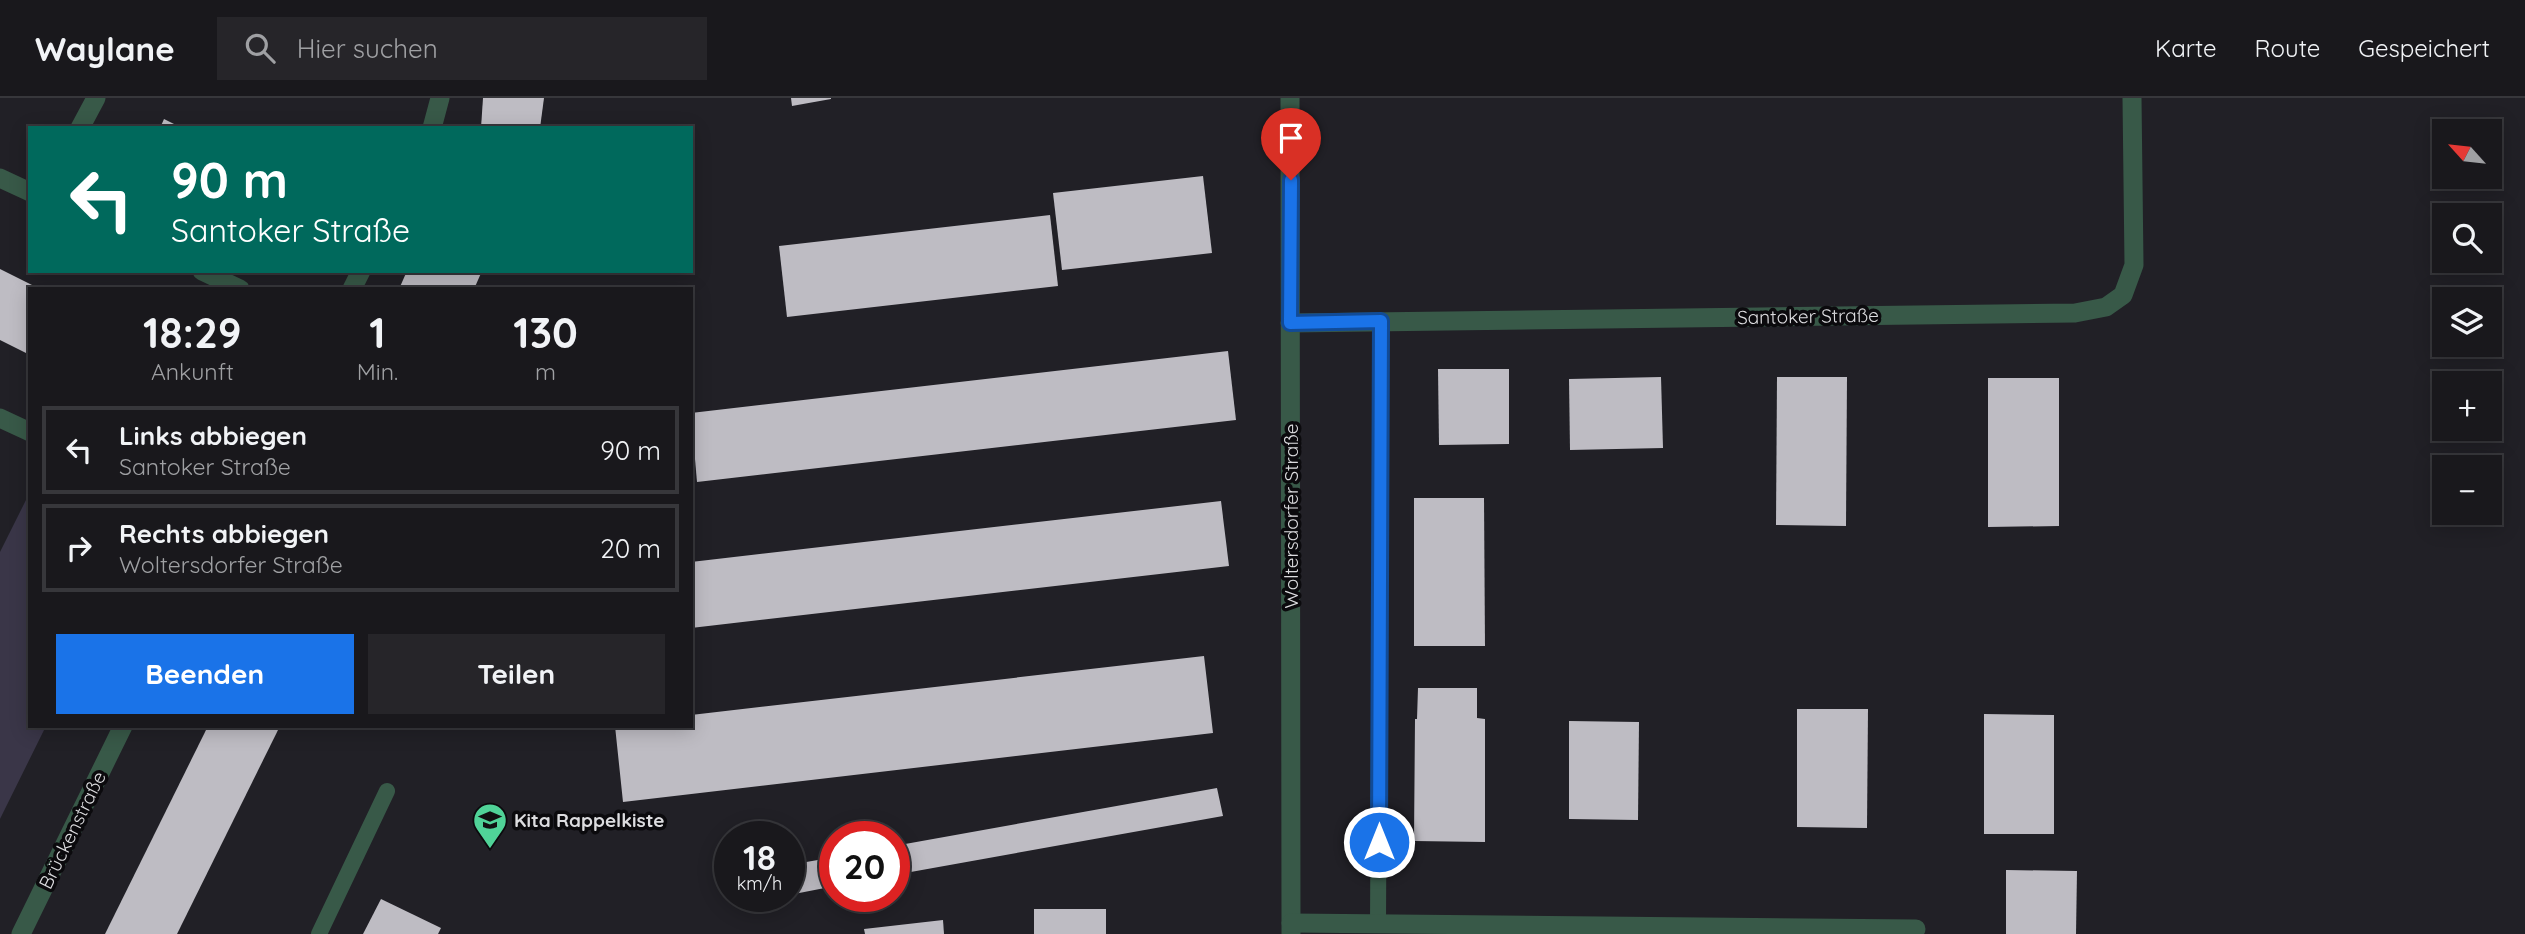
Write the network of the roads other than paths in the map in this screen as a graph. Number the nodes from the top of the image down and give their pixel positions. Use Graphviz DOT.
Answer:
graph roads {
  1 [pos="96,98"];
  2 [pos="440,98"];
  3 [pos="1290,98"];
  4 [pos="2132,98"];
  5 [pos="81,126"];
  6 [pos="433,126"];
  7 [pos="0,177"];
  8 [pos="28,191"];
  9 [pos="206,273"];
  10 [pos="236,287"];
  11 [pos="1381,321"];
  12 [pos="1290,323"];
  13 [pos="0,418"];
  14 [pos="28,431"];
  15 [pos="122,728"];
  16 [pos="387,791"];
  17 [pos="1378,924"];
  18 [pos="1292,928"];
  19 [pos="1916,929"];
  20 [pos="21,934"];
  21 [pos="319,934"];
  1 -- 5 [label="street"];
  2 -- 6 [label="street"];
  3 -- 12 [label="street, Woltersdorfer Straße"];
  4 -- 11 [label="street, Santoker Straße"];
  7 -- 8 [label="street"];
  9 -- 10 [label="street"];
  11 -- 12 [label="street, Santoker Straße"];
  11 -- 17 [label="lane"];
  12 -- 18 [label="street, Woltersdorfer Straße"];
  13 -- 14 [label="street"];
  15 -- 20 [label="street, Brückenstraße"];
  16 -- 21 [label="lane"];
  17 -- 18 [label="street"];
  17 -- 19 [label="street"];
}
